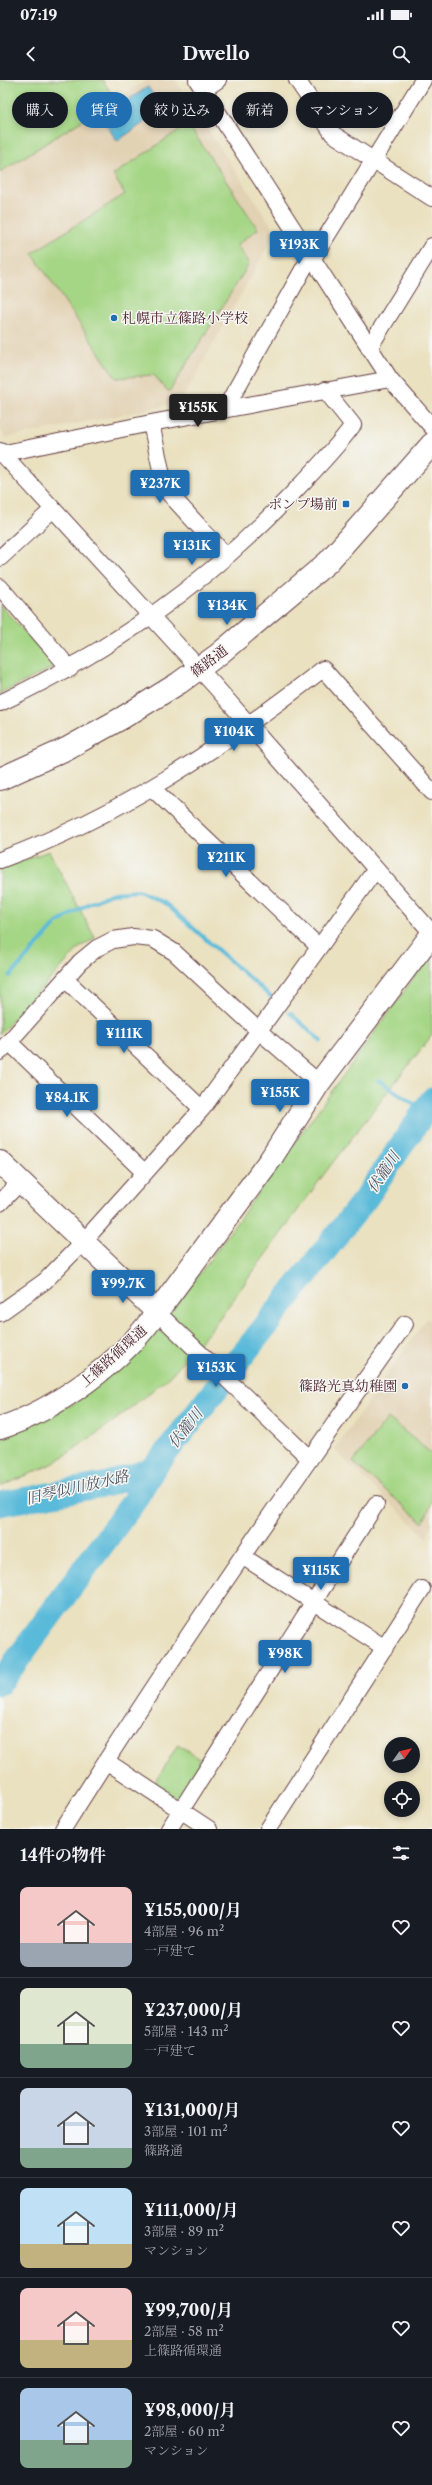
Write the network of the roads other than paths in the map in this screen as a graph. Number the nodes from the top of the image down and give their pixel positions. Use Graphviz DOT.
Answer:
graph roads {
  1 [pos="218,80"];
  2 [pos="297,80"];
  3 [pos="423,80"];
  4 [pos="200,85"];
  5 [pos="373,160"];
  6 [pos="432,198"];
  7 [pos="432,246"];
  8 [pos="312,260"];
  9 [pos="369,348"];
  10 [pos="390,379"];
  11 [pos="325,390"];
  12 [pos="225,409"];
  13 [pos="151,423"];
  14 [pos="432,427"];
  15 [pos="432,444"];
  16 [pos="0,453"];
  17 [pos="52,510"];
  18 [pos="226,556"];
  19 [pos="0,558"];
  20 [pos="0,587"];
  21 [pos="151,618"];
  22 [pos="70,668"];
  23 [pos="198,670"];
  24 [pos="0,703"];
  25 [pos="249,726"];
  26 [pos="0,779"];
  27 [pos="153,789"];
  28 [pos="432,792"];
  29 [pos="0,860"];
  30 [pos="376,869"];
  31 [pos="432,933"];
  32 [pos="319,947"];
  33 [pos="65,978"];
  34 [pos="259,1031"];
  35 [pos="4,1047"];
  36 [pos="320,1083"];
  37 [pos="202,1109"];
  38 [pos="0,1162"];
  39 [pos="145,1173"];
  40 [pos="20,1182"];
  41 [pos="0,1203"];
  42 [pos="84,1242"];
  43 [pos="157,1312"];
  44 [pos="0,1313"];
  45 [pos="405,1324"];
  46 [pos="0,1428"];
  47 [pos="309,1458"];
  48 [pos="376,1504"];
  49 [pos="242,1556"];
  50 [pos="422,1589"];
  51 [pos="313,1603"];
  52 [pos="385,1648"];
  53 [pos="106,1761"];
  54 [pos="181,1811"];
  55 [pos="63,1829"];
  56 [pos="169,1829"];
  57 [pos="209,1829"];
  58 [pos="268,1829"];
  1 -- 4 [label="street"];
  2 -- 5 [label="street"];
  3 -- 5 [label="street"];
  4 -- 8 [label="street"];
  5 -- 6 [label="street"];
  5 -- 8 [label="street"];
  7 -- 9 [label="street"];
  8 -- 9 [label="street"];
  8 -- 12 [label="street"];
  9 -- 10 [label="street"];
  10 -- 11 [label="street"];
  10 -- 14 [label="street"];
  11 -- 12 [label="street"];
  11 -- 18 [label="street"];
  12 -- 13 [label="street"];
  13 -- 16 [label="street"];
  13 -- 18 [label="street"];
  15 -- 23 [label="street, 篠路通"];
  16 -- 17 [label="street"];
  17 -- 19 [label="street"];
  17 -- 21 [label="street"];
  18 -- 21 [label="street"];
  20 -- 22 [label="street"];
  21 -- 22 [label="street"];
  21 -- 23 [label="street"];
  22 -- 24 [label="street"];
  23 -- 25 [label="street"];
  23 -- 26 [label="street, 篠路通"];
  25 -- 27 [label="street"];
  25 -- 28 [label="street"];
  25 -- 30 [label="street"];
  27 -- 29 [label="street"];
  27 -- 32 [label="street"];
  30 -- 31 [label="street"];
  30 -- 32 [label="street"];
  31 -- 36 [label="street"];
  32 -- 34 [label="street"];
  33 -- 34 [label="street"];
  33 -- 35 [label="street"];
  33 -- 37 [label="street"];
  34 -- 36 [label="street"];
  34 -- 37 [label="street"];
  35 -- 39 [label="street"];
  36 -- 43 [label="street"];
  37 -- 39 [label="street"];
  38 -- 40 [label="street, 上篠路循環通"];
  39 -- 42 [label="street"];
  40 -- 41 [label="street"];
  40 -- 42 [label="street, 上篠路循環通"];
  42 -- 43 [label="street, 上篠路循環通"];
  42 -- 44 [label="street"];
  43 -- 46 [label="street, 上篠路循環通"];
  43 -- 47 [label="street"];
  45 -- 47 [label="street"];
  47 -- 49 [label="street"];
  48 -- 51 [label="street"];
  49 -- 51 [label="street"];
  49 -- 53 [label="street"];
  50 -- 52 [label="street"];
  51 -- 52 [label="street"];
  51 -- 54 [label="street"];
  52 -- 58 [label="street"];
  53 -- 54 [label="street"];
  53 -- 55 [label="street"];
  54 -- 56 [label="street"];
  54 -- 57 [label="street"];
}
